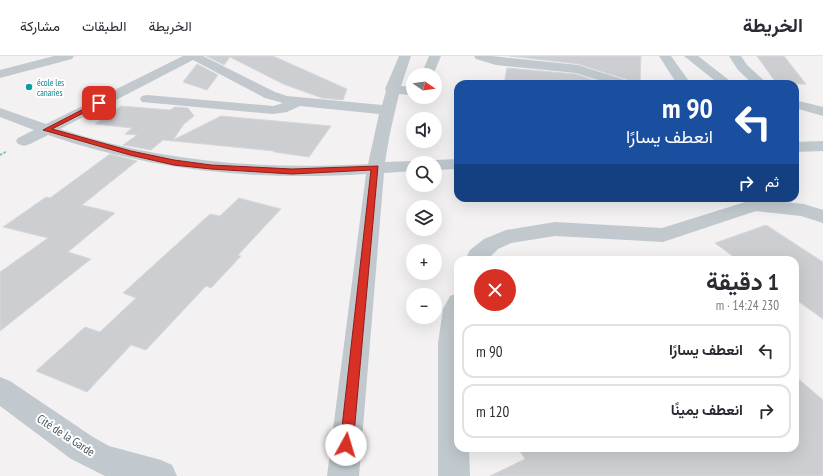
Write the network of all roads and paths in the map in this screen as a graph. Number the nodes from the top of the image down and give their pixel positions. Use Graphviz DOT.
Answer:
graph roads {
  1 [pos="68,56"];
  2 [pos="193,56"];
  3 [pos="405,56"];
  4 [pos="435,56"];
  5 [pos="480,56"];
  6 [pos="666,56"];
  7 [pos="690,56"];
  8 [pos="735,56"];
  9 [pos="430,68"];
  10 [pos="0,74"];
  11 [pos="611,80"];
  12 [pos="681,80"];
  13 [pos="722,80"];
  14 [pos="757,80"];
  15 [pos="403,90"];
  16 [pos="147,99"];
  17 [pos="299,102"];
  18 [pos="799,105"];
  19 [pos="386,110"];
  20 [pos="0,112"];
  21 [pos="823,112"];
  22 [pos="47,130"];
  23 [pos="24,141"];
  24 [pos="799,144"];
  25 [pos="823,146"];
  26 [pos="823,160"];
  27 [pos="799,161"];
  28 [pos="454,164"];
  29 [pos="442,165"];
  30 [pos="406,166"];
  31 [pos="375,168"];
  32 [pos="823,217"];
  33 [pos="478,256"];
  34 [pos="454,317"];
  35 [pos="0,390"];
  36 [pos="161,476"];
  37 [pos="343,476"];
  38 [pos="454,476"];
  1 -- 10 [label="street"];
  2 -- 17 [label="street"];
  2 -- 22 [label="street"];
  3 -- 15 [label="street"];
  4 -- 9 [label="street"];
  5 -- 11 [label="street"];
  6 -- 12 [label="street"];
  7 -- 13 [label="street"];
  8 -- 14 [label="street"];
  15 -- 19 [label="street"];
  16 -- 17 [label="street"];
  17 -- 19 [label="street"];
  18 -- 21 [label="street"];
  19 -- 31 [label="street"];
  20 -- 22 [label="street"];
  22 -- 23 [label="street"];
  22 -- 31 [label="street"];
  24 -- 25 [label="street"];
  26 -- 27 [label="street"];
  28 -- 29 [label="street"];
  30 -- 31 [label="street"];
  31 -- 37 [label="street"];
  32 -- 33 [label="street"];
  34 -- 38 [label="street"];
  35 -- 36 [label="street, Cité de la Garde"];
}
